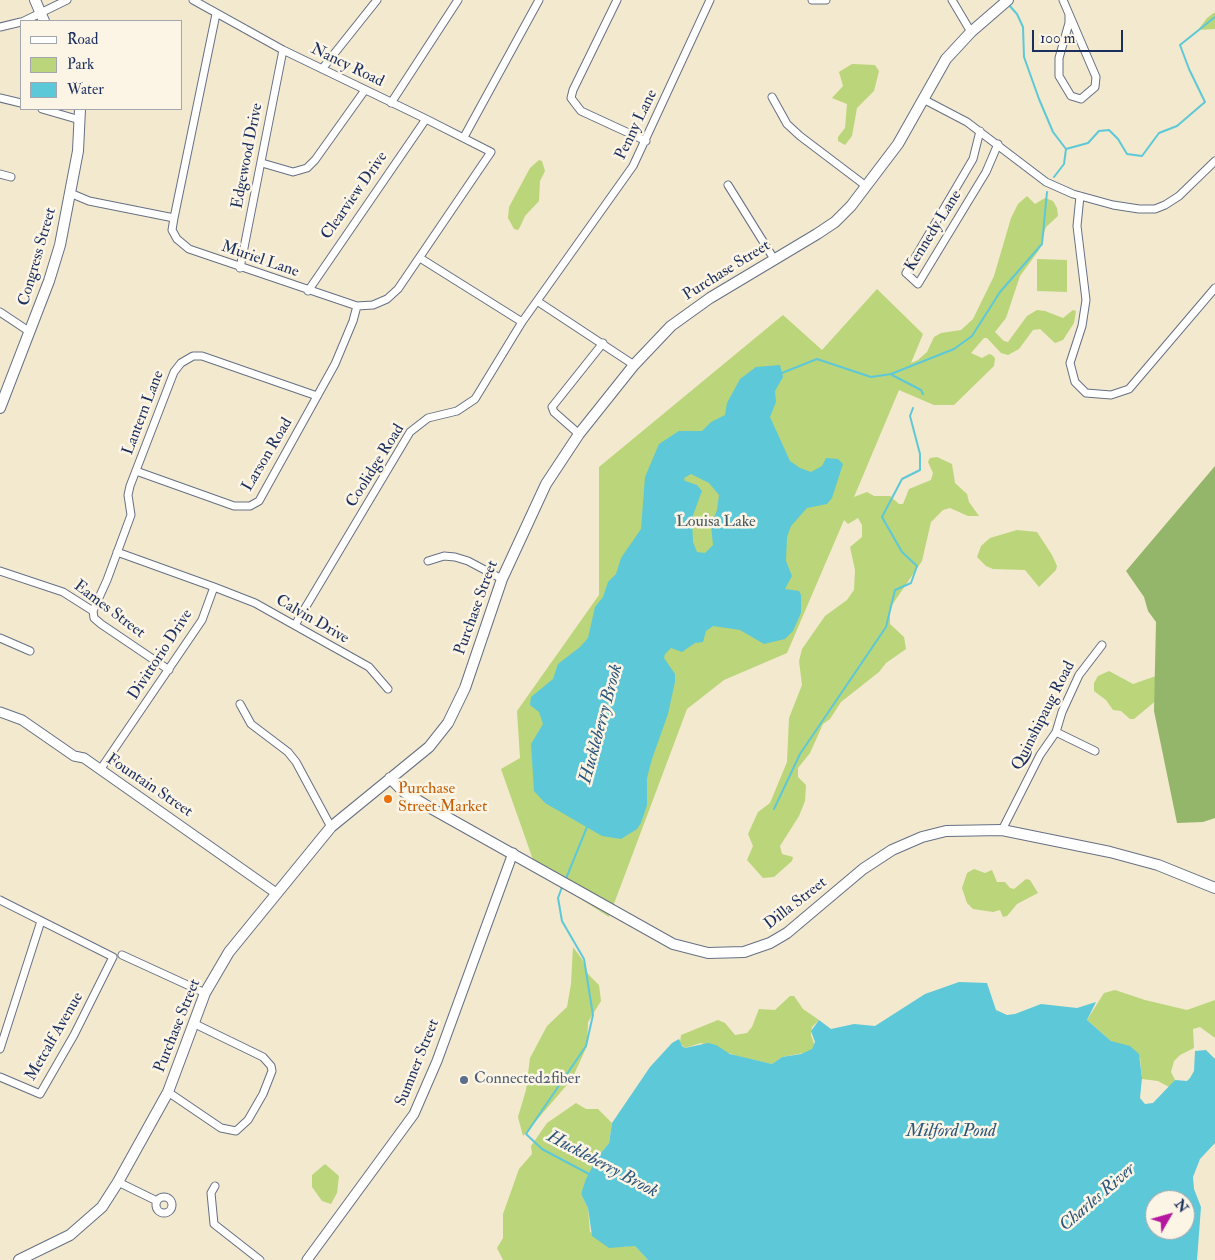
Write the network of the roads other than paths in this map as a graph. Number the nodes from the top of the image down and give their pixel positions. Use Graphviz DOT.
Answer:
graph roads {
  1 [pos="35,0"];
  2 [pos="67,0"];
  3 [pos="193,0"];
  4 [pos="377,0"];
  5 [pos="458,0"];
  6 [pos="539,0"];
  7 [pos="616,0"];
  8 [pos="710,0"];
  9 [pos="812,0"];
  10 [pos="826,0"];
  11 [pos="952,0"];
  12 [pos="1008,0"];
  13 [pos="1063,0"];
  14 [pos="216,14"];
  15 [pos="1069,14"];
  16 [pos="42,18"];
  17 [pos="20,23"];
  18 [pos="0,27"];
  19 [pos="971,32"];
  20 [pos="282,50"];
  21 [pos="322,69"];
  22 [pos="365,90"];
  23 [pos="772,97"];
  24 [pos="0,98"];
  25 [pos="922,99"];
  26 [pos="20,103"];
  27 [pos="391,103"];
  28 [pos="45,110"];
  29 [pos="80,110"];
  30 [pos="426,118"];
  31 [pos="80,120"];
  32 [pos="980,131"];
  33 [pos="464,137"];
  34 [pos="646,141"];
  35 [pos="998,144"];
  36 [pos="491,152"];
  37 [pos="1215,161"];
  38 [pos="262,163"];
  39 [pos="0,174"];
  40 [pos="10,177"];
  41 [pos="728,185"];
  42 [pos="866,186"];
  43 [pos="70,193"];
  44 [pos="1080,196"];
  45 [pos="174,218"];
  46 [pos="420,258"];
  47 [pos="774,259"];
  48 [pos="240,268"];
  49 [pos="1215,288"];
  50 [pos="308,291"];
  51 [pos="537,301"];
  52 [pos="356,306"];
  53 [pos="0,312"];
  54 [pos="522,322"];
  55 [pos="30,332"];
  56 [pos="603,343"];
  57 [pos="634,365"];
  58 [pos="317,396"];
  59 [pos="0,408"];
  60 [pos="579,434"];
  61 [pos="136,472"];
  62 [pos="117,552"];
  63 [pos="428,561"];
  64 [pos="0,571"];
  65 [pos="502,579"];
  66 [pos="214,587"];
  67 [pos="93,611"];
  68 [pos="295,625"];
  69 [pos="0,638"];
  70 [pos="1102,645"];
  71 [pos="30,651"];
  72 [pos="169,670"];
  73 [pos="388,688"];
  74 [pos="240,704"];
  75 [pos="0,712"];
  76 [pos="1056,732"];
  77 [pos="1095,750"];
  78 [pos="100,770"];
  79 [pos="390,778"];
  80 [pos="331,827"];
  81 [pos="1002,830"];
  82 [pos="513,853"];
  83 [pos="1215,888"];
  84 [pos="276,893"];
  85 [pos="0,900"];
  86 [pos="41,921"];
  87 [pos="122,955"];
  88 [pos="205,994"];
  89 [pos="195,1024"];
  90 [pos="0,1049"];
  91 [pos="0,1077"];
  92 [pos="168,1092"];
  93 [pos="118,1182"];
  94 [pos="215,1186"];
  95 [pos="157,1201"];
  96 [pos="19,1260"];
  97 [pos="260,1260"];
  98 [pos="307,1260"];
  1 -- 16 [label="main road"];
  2 -- 16 [label="street"];
  3 -- 14 [label="street, Nancy Road"];
  4 -- 21 [label="street"];
  5 -- 27 [label="street"];
  6 -- 33 [label="street"];
  7 -- 34 [label="street"];
  8 -- 34 [label="street, Penny Lane"];
  9 -- 10 [label="street"];
  11 -- 19 [label="street"];
  12 -- 19 [label="main road, Purchase Street"];
  13 -- 15 [label="street"];
  14 -- 20 [label="street, Nancy Road"];
  14 -- 45 [label="street, Muriel Lane"];
  15 -- 15 [label="street"];
  17 -- 18 [label="street"];
  19 -- 25 [label="main road, Purchase Street"];
  20 -- 21 [label="street, Nancy Road"];
  20 -- 38 [label="street, Edgewood Drive"];
  21 -- 22 [label="street, Nancy Road"];
  22 -- 27 [label="street, Nancy Road"];
  22 -- 38 [label="street"];
  23 -- 42 [label="street"];
  24 -- 26 [label="street"];
  25 -- 32 [label="street"];
  25 -- 42 [label="main road, Purchase Street"];
  27 -- 30 [label="street, Nancy Road"];
  28 -- 31 [label="street"];
  29 -- 31 [label="main road, Congress Street"];
  30 -- 33 [label="street, Nancy Road"];
  30 -- 50 [label="street, Clearview Drive"];
  31 -- 43 [label="main road, Congress Street"];
  32 -- 35 [label="street"];
  32 -- 35 [label="street, Kennedy Lane"];
  33 -- 36 [label="street, Nancy Road"];
  34 -- 51 [label="street, Penny Lane"];
  35 -- 44 [label="street"];
  36 -- 46 [label="street, Muriel Lane"];
  37 -- 44 [label="street"];
  38 -- 48 [label="street, Edgewood Drive"];
  39 -- 40 [label="street"];
  41 -- 47 [label="street"];
  42 -- 47 [label="main road, Purchase Street"];
  43 -- 45 [label="street"];
  43 -- 55 [label="main road, Congress Street"];
  44 -- 49 [label="street"];
  45 -- 48 [label="street, Muriel Lane"];
  46 -- 52 [label="street, Muriel Lane"];
  46 -- 54 [label="street"];
  47 -- 57 [label="main road, Purchase Street"];
  48 -- 50 [label="street, Muriel Lane"];
  50 -- 52 [label="street, Muriel Lane"];
  51 -- 54 [label="street, Coolidge Road"];
  51 -- 56 [label="street"];
  52 -- 58 [label="street, Larson Road"];
  53 -- 55 [label="street"];
  54 -- 68 [label="street, Coolidge Road"];
  55 -- 59 [label="main road, Congress Street"];
  56 -- 57 [label="street"];
  56 -- 60 [label="street"];
  57 -- 60 [label="main road, Purchase Street"];
  58 -- 61 [label="street, Larson Road"];
  58 -- 61 [label="street, Lantern Lane"];
  60 -- 65 [label="main road, Purchase Street"];
  61 -- 62 [label="street, Lantern Lane"];
  62 -- 66 [label="street"];
  62 -- 67 [label="street, Lantern Lane"];
  63 -- 65 [label="street"];
  64 -- 67 [label="street, Eames Street"];
  65 -- 79 [label="main road, Purchase Street"];
  66 -- 68 [label="street, Calvin Drive"];
  66 -- 72 [label="street, Divittorio Drive"];
  67 -- 72 [label="street, Eames Street"];
  68 -- 73 [label="street, Calvin Drive"];
  69 -- 71 [label="street"];
  70 -- 76 [label="street, Quinshipaug Road"];
  72 -- 78 [label="street, Divittorio Drive"];
  74 -- 80 [label="street"];
  75 -- 78 [label="street, Fountain Street"];
  76 -- 77 [label="street"];
  76 -- 81 [label="street, Quinshipaug Road"];
  78 -- 84 [label="street, Fountain Street"];
  79 -- 80 [label="main road, Purchase Street"];
  79 -- 82 [label="main road, Dilla Street"];
  80 -- 84 [label="main road, Purchase Street"];
  81 -- 82 [label="main road, Dilla Street"];
  81 -- 83 [label="main road, Dilla Street"];
  82 -- 98 [label="street, Sumner Street"];
  84 -- 88 [label="main road, Purchase Street"];
  85 -- 86 [label="street"];
  86 -- 90 [label="street"];
  86 -- 91 [label="street, Metcalf Avenue"];
  87 -- 88 [label="street"];
  88 -- 89 [label="main road, Purchase Street"];
  89 -- 92 [label="main road, Purchase Street"];
  89 -- 92 [label="street"];
  92 -- 93 [label="main road, Purchase Street"];
  93 -- 95 [label="street"];
  93 -- 96 [label="main road, Purchase Street"];
  94 -- 97 [label="street"];
}
